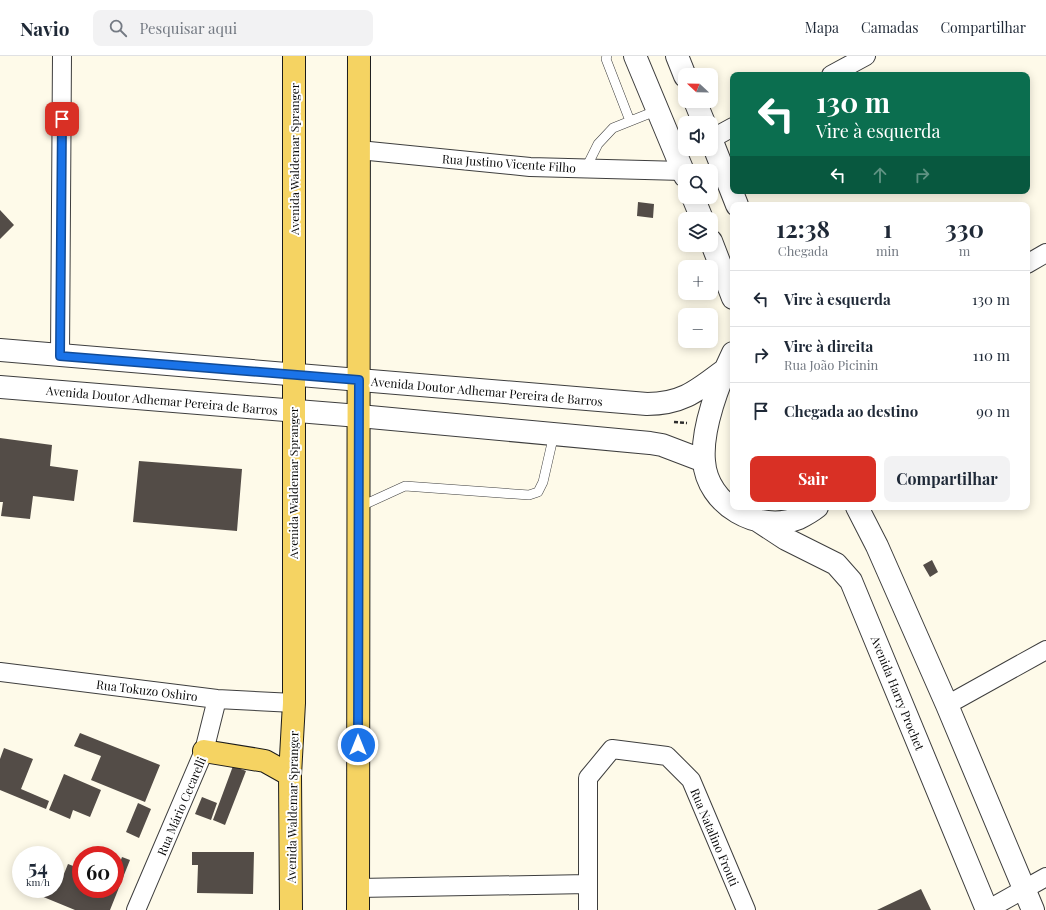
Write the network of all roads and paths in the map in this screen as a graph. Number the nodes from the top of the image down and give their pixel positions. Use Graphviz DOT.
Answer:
graph roads {
  1 [pos="62,56"];
  2 [pos="294,56"];
  3 [pos="359,56"];
  4 [pos="607,56"];
  5 [pos="635,56"];
  6 [pos="676,56"];
  7 [pos="866,56"];
  8 [pos="681,68"];
  9 [pos="836,72"];
  10 [pos="658,110"];
  11 [pos="630,121"];
  12 [pos="730,129"];
  13 [pos="718,135"];
  14 [pos="359,150"];
  15 [pos="718,156"];
  16 [pos="680,164"];
  17 [pos="586,168"];
  18 [pos="678,173"];
  19 [pos="730,187"];
  20 [pos="715,252"];
  21 [pos="1046,253"];
  22 [pos="1030,262"];
  23 [pos="730,290"];
  24 [pos="0,350"];
  25 [pos="60,356"];
  26 [pos="729,361"];
  27 [pos="293,376"];
  28 [pos="359,380"];
  29 [pos="0,387"];
  30 [pos="293,411"];
  31 [pos="359,416"];
  32 [pos="554,434"];
  33 [pos="704,461"];
  34 [pos="359,507"];
  35 [pos="730,507"];
  36 [pos="733,510"];
  37 [pos="812,510"];
  38 [pos="859,510"];
  39 [pos="757,520"];
  40 [pos="1046,650"];
  41 [pos="0,672"];
  42 [pos="217,699"];
  43 [pos="294,702"];
  44 [pos="947,706"];
  45 [pos="204,751"];
  46 [pos="290,775"];
  47 [pos="1046,877"];
  48 [pos="588,884"];
  49 [pos="358,888"];
  50 [pos="1025,889"];
  51 [pos="136,910"];
  52 [pos="291,910"];
  53 [pos="358,910"];
  54 [pos="588,910"];
  55 [pos="746,910"];
  56 [pos="987,910"];
  57 [pos="1033,910"];
  1 -- 25 [label="street"];
  2 -- 27 [label="main road, Avenida Waldemar Spranger"];
  3 -- 14 [label="main road"];
  4 -- 11 [label="lane"];
  5 -- 10 [label="street"];
  6 -- 8 [label="street"];
  7 -- 9 [label="street"];
  10 -- 11 [label="lane"];
  10 -- 16 [label="street"];
  11 -- 17 [label="lane"];
  12 -- 13 [label="street"];
  14 -- 17 [label="street, Rua Justino Vicente Filho"];
  14 -- 28 [label="main road"];
  15 -- 19 [label="street"];
  17 -- 18 [label="street, Rua Justino Vicente Filho"];
  20 -- 23 [label="street"];
  21 -- 22 [label="street"];
  24 -- 25 [label="street, Avenida Doutor Adhemar Pereira de Barros"];
  25 -- 27 [label="street, Avenida Doutor Adhemar Pereira de Barros"];
  26 -- 28 [label="street, Avenida Doutor Adhemar Pereira de Barros"];
  26 -- 33 [label="street"];
  27 -- 28 [label="street, Avenida Doutor Adhemar Pereira de Barros"];
  27 -- 30 [label="main road, Avenida Waldemar Spranger"];
  28 -- 31 [label="main road"];
  29 -- 30 [label="street, Avenida Doutor Adhemar Pereira de Barros"];
  30 -- 31 [label="street, Avenida Doutor Adhemar Pereira de Barros"];
  30 -- 43 [label="main road, Avenida Waldemar Spranger"];
  31 -- 32 [label="street, Avenida Doutor Adhemar Pereira de Barros"];
  31 -- 34 [label="main road"];
  32 -- 33 [label="street, Avenida Doutor Adhemar Pereira de Barros"];
  32 -- 34 [label="lane"];
  33 -- 35 [label="street"];
  34 -- 49 [label="main road"];
  36 -- 39 [label="street"];
  37 -- 39 [label="street"];
  38 -- 44 [label="street"];
  39 -- 56 [label="street, Avenida Harry Prochet"];
  40 -- 44 [label="street"];
  41 -- 42 [label="street, Rua Tokuzo Oshiro"];
  42 -- 43 [label="street, Rua Tokuzo Oshiro"];
  42 -- 45 [label="street, Rua Mário Cecarelli"];
  43 -- 46 [label="main road, Avenida Waldemar Spranger"];
  44 -- 50 [label="street"];
  45 -- 46 [label="main road"];
  45 -- 51 [label="street, Rua Mário Cecarelli"];
  46 -- 52 [label="main road, Avenida Waldemar Spranger"];
  47 -- 50 [label="street"];
  48 -- 49 [label="street"];
  48 -- 54 [label="street"];
  48 -- 55 [label="street, Rua Natalino Frouti"];
  49 -- 53 [label="main road"];
  50 -- 56 [label="street"];
  50 -- 57 [label="street"];
}
